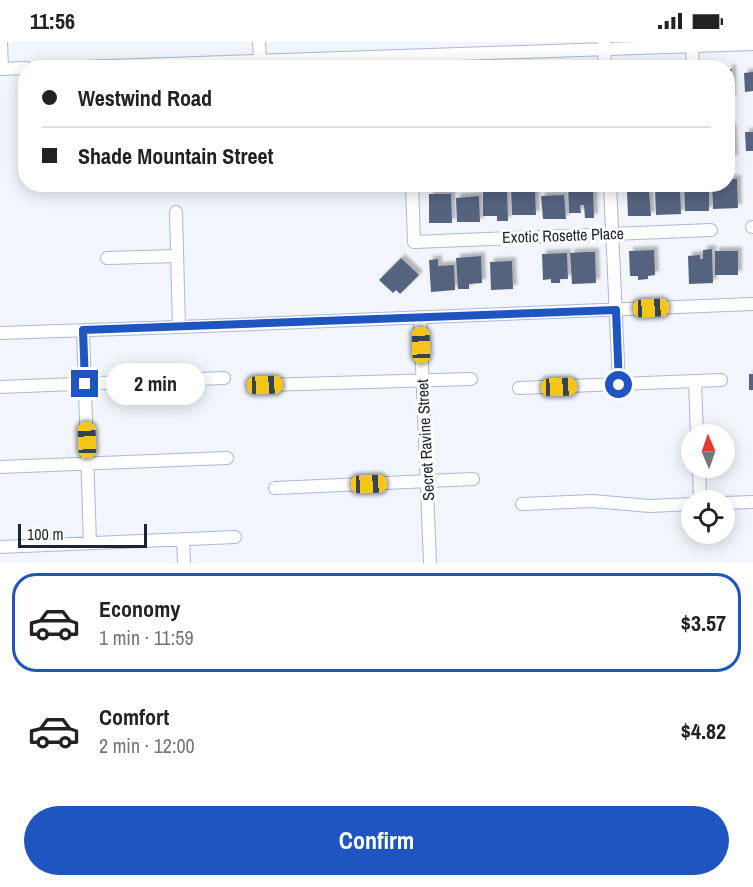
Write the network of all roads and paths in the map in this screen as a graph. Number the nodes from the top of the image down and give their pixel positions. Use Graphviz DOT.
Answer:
graph roads {
  1 [pos="1,42"];
  2 [pos="259,42"];
  3 [pos="753,44"];
  4 [pos="604,45"];
  5 [pos="692,46"];
  6 [pos="260,60"];
  7 [pos="431,60"];
  8 [pos="605,60"];
  9 [pos="693,60"];
  10 [pos="18,68"];
  11 [pos="1,69"];
  12 [pos="412,192"];
  13 [pos="610,192"];
  14 [pos="176,212"];
  15 [pos="711,230"];
  16 [pos="612,233"];
  17 [pos="177,256"];
  18 [pos="107,258"];
  19 [pos="753,304"];
  20 [pos="616,310"];
  21 [pos="420,317"];
  22 [pos="179,327"];
  23 [pos="83,330"];
  24 [pos="0,333"];
  25 [pos="224,378"];
  26 [pos="471,379"];
  27 [pos="423,380"];
  28 [pos="721,380"];
  29 [pos="695,381"];
  30 [pos="85,384"];
  31 [pos="265,385"];
  32 [pos="619,385"];
  33 [pos="0,387"];
  34 [pos="519,388"];
  35 [pos="697,424"];
  36 [pos="227,458"];
  37 [pos="88,463"];
  38 [pos="0,466"];
  39 [pos="473,479"];
  40 [pos="428,482"];
  41 [pos="275,488"];
  42 [pos="753,501"];
  43 [pos="735,502"];
  44 [pos="522,504"];
  45 [pos="681,505"];
  46 [pos="235,537"];
  47 [pos="183,539"];
  48 [pos="90,543"];
  49 [pos="0,547"];
  50 [pos="184,563"];
  51 [pos="430,563"];
  1 -- 11 [label="street"];
  2 -- 6 [label="street"];
  3 -- 5 [label="street"];
  4 -- 5 [label="street"];
  4 -- 7 [label="street"];
  4 -- 8 [label="street"];
  5 -- 9 [label="street"];
  10 -- 11 [label="street"];
  12 -- 16 [label="street, Exotic Rosette Place"];
  13 -- 16 [label="street"];
  14 -- 17 [label="street"];
  15 -- 16 [label="street, Exotic Rosette Place"];
  16 -- 20 [label="street"];
  17 -- 18 [label="street"];
  17 -- 22 [label="street"];
  19 -- 20 [label="street"];
  20 -- 21 [label="street"];
  20 -- 32 [label="street"];
  21 -- 22 [label="street"];
  21 -- 27 [label="street, Secret Ravine Street"];
  22 -- 23 [label="street"];
  23 -- 24 [label="street"];
  23 -- 30 [label="street"];
  25 -- 30 [label="street"];
  26 -- 27 [label="street"];
  27 -- 31 [label="street"];
  27 -- 40 [label="street, Secret Ravine Street"];
  28 -- 29 [label="street"];
  29 -- 32 [label="street"];
  29 -- 35 [label="street"];
  30 -- 33 [label="street"];
  30 -- 37 [label="street"];
  32 -- 34 [label="street"];
  36 -- 37 [label="street"];
  37 -- 38 [label="street"];
  37 -- 48 [label="street"];
  39 -- 40 [label="street"];
  40 -- 41 [label="street"];
  40 -- 51 [label="street, Secret Ravine Street"];
  42 -- 43 [label="street"];
  44 -- 45 [label="street"];
  46 -- 47 [label="street"];
  47 -- 48 [label="street"];
  47 -- 50 [label="street"];
  48 -- 49 [label="street"];
}
